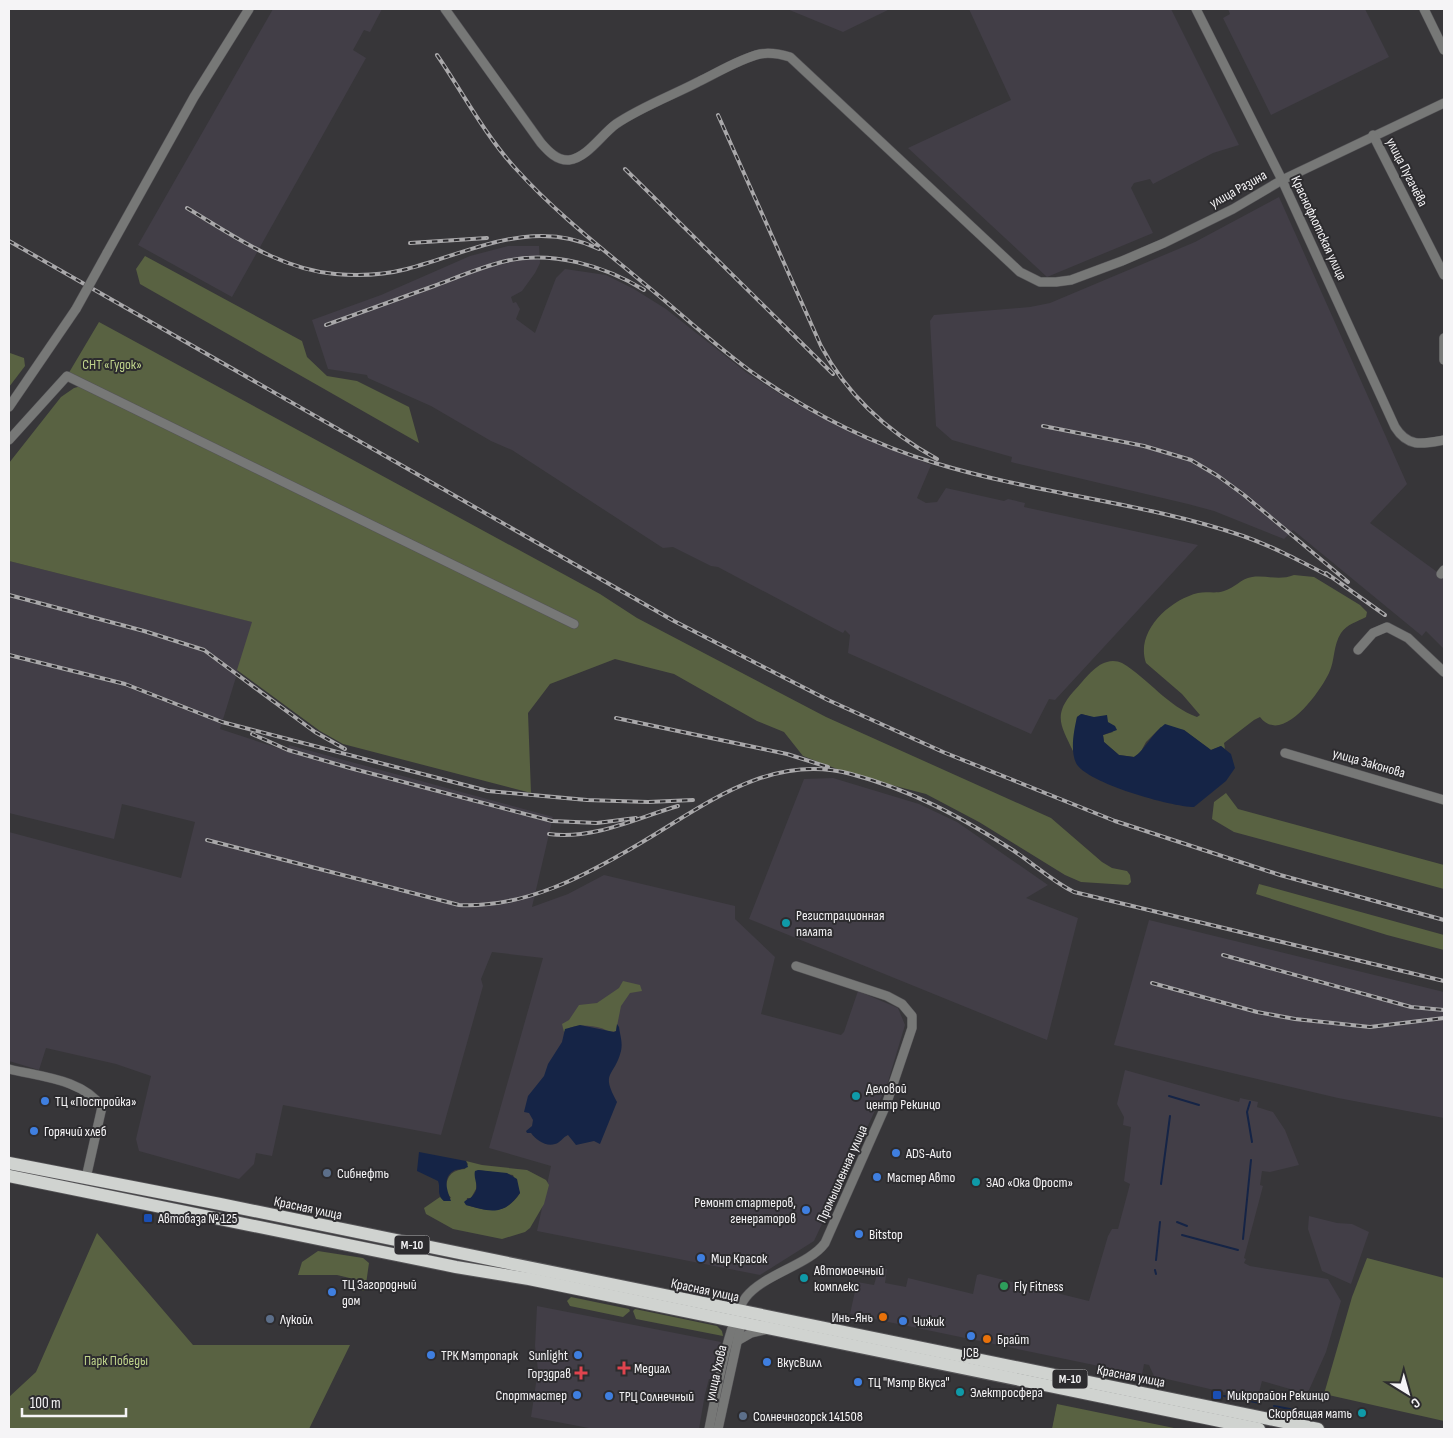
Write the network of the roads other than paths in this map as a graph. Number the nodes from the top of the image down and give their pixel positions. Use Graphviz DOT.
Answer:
graph roads {
  1 [pos="249,9"];
  2 [pos="445,9"];
  3 [pos="1196,9"];
  4 [pos="1424,9"];
  5 [pos="1444,50"];
  6 [pos="1444,102"];
  7 [pos="1373,135"];
  8 [pos="1282,180"];
  9 [pos="1444,275"];
  10 [pos="1444,338"];
  11 [pos="1444,360"];
  12 [pos="9,407"];
  13 [pos="9,440"];
  14 [pos="1444,440"];
  15 [pos="574,624"];
  16 [pos="1358,650"];
  17 [pos="1444,672"];
  18 [pos="1286,753"];
  19 [pos="1444,800"];
  20 [pos="796,966"];
  21 [pos="9,1070"];
  22 [pos="9,1163"];
  23 [pos="9,1176"];
  24 [pos="86,1178"];
  25 [pos="714,1318"];
  26 [pos="738,1319"];
  27 [pos="770,1330"];
  28 [pos="733,1340"];
  29 [pos="1261,1425"];
  30 [pos="709,1429"];
  31 [pos="718,1429"];
  32 [pos="1318,1429"];
  1 -- 12 [label="street, bridge"];
  2 -- 8 [label="street, улица Разина"];
  3 -- 8 [label="street, Краснофлотская улица"];
  4 -- 5 [label="street"];
  6 -- 7 [label="street, улица Разина"];
  7 -- 8 [label="street, улица Разина"];
  7 -- 9 [label="street, улица Пугачёва"];
  8 -- 14 [label="street, Краснофлотская улица"];
  10 -- 11 [label="street"];
  13 -- 15 [label="street"];
  16 -- 17 [label="street"];
  18 -- 19 [label="street, улица Законова"];
  20 -- 26 [label="street, Промышленная улица"];
  21 -- 24 [label="street"];
  22 -- 24 [label="highway, М-10"];
  23 -- 25 [label="highway, Красная улица / М-10"];
  24 -- 26 [label="highway, Красная улица / М-10"];
  25 -- 26 [label="highway, Красная улица / М-10"];
  25 -- 28 [label="street"];
  26 -- 27 [label="highway, Красная улица / М-10"];
  26 -- 28 [label="street, улица Ухова"];
  26 -- 29 [label="highway, Красная улица / М-10"];
  27 -- 28 [label="street"];
  27 -- 29 [label="highway, Красная улица / М-10"];
  28 -- 30 [label="street, улица Ухова"];
  28 -- 31 [label="street, улица Ухова"];
  29 -- 32 [label="highway, Красная улица / М-10"];
}
